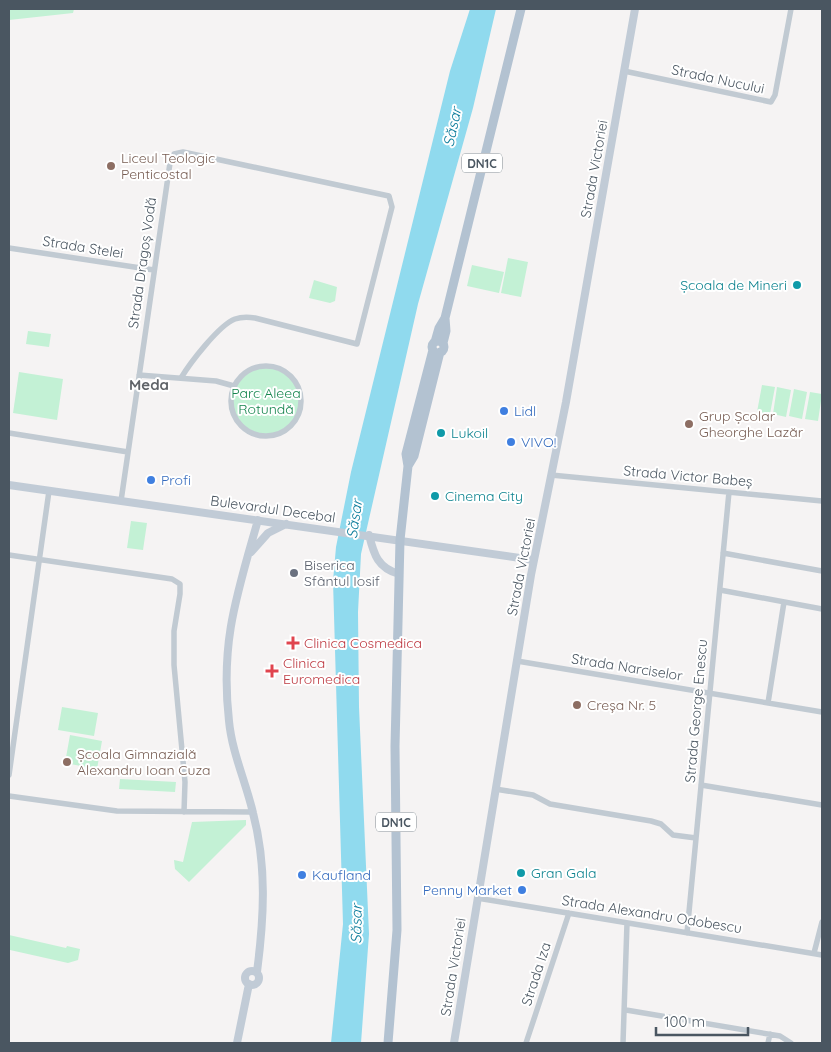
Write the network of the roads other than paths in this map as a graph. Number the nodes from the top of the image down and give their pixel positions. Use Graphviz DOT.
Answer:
graph roads {
  1 [pos="520,9"];
  2 [pos="635,9"];
  3 [pos="791,9"];
  4 [pos="624,72"];
  5 [pos="9,248"];
  6 [pos="154,270"];
  7 [pos="139,375"];
  8 [pos="181,378"];
  9 [pos="234,386"];
  10 [pos="9,433"];
  11 [pos="128,452"];
  12 [pos="551,475"];
  13 [pos="9,485"];
  14 [pos="50,491"];
  15 [pos="729,492"];
  16 [pos="121,501"];
  17 [pos="822,501"];
  18 [pos="258,520"];
  19 [pos="287,524"];
  20 [pos="369,535"];
  21 [pos="400,540"];
  22 [pos="723,553"];
  23 [pos="9,555"];
  24 [pos="248,555"];
  25 [pos="40,559"];
  26 [pos="534,560"];
  27 [pos="822,571"];
  28 [pos="400,574"];
  29 [pos="720,590"];
  30 [pos="784,602"];
  31 [pos="822,608"];
  32 [pos="517,662"];
  33 [pos="710,693"];
  34 [pos="768,703"];
  35 [pos="822,712"];
  36 [pos="9,775"];
  37 [pos="701,785"];
  38 [pos="496,788"];
  39 [pos="9,796"];
  40 [pos="822,805"];
  41 [pos="184,812"];
  42 [pos="253,812"];
  43 [pos="696,838"];
  44 [pos="477,898"];
  45 [pos="569,913"];
  46 [pos="822,922"];
  47 [pos="627,923"];
  48 [pos="687,933"];
  49 [pos="814,954"];
  50 [pos="822,955"];
  51 [pos="254,971"];
  52 [pos="252,984"];
  53 [pos="626,1010"];
  54 [pos="770,1034"];
  55 [pos="238,1043"];
  56 [pos="388,1043"];
  57 [pos="454,1043"];
  58 [pos="526,1043"];
  59 [pos="624,1043"];
  60 [pos="768,1043"];
  61 [pos="791,1043"];
  1 -- 21 [label="main road, DN1C"];
  2 -- 4 [label="street, Strada Victoriei"];
  3 -- 4 [label="street, Strada Nucului"];
  4 -- 12 [label="street, Strada Victoriei"];
  5 -- 6 [label="street, Strada Stelei"];
  6 -- 7 [label="street, Strada Dragoș Vodă"];
  6 -- 8 [label="street, Strada Dragoș Vodă"];
  7 -- 8 [label="street"];
  7 -- 11 [label="street, Strada Dragoș Vodă"];
  8 -- 9 [label="street"];
  9 -- 9 [label="street"];
  10 -- 11 [label="street"];
  11 -- 16 [label="street, Strada Dragoș Vodă"];
  12 -- 15 [label="street, Strada Victor Babeș"];
  12 -- 26 [label="street, Strada Victoriei"];
  13 -- 14 [label="street, Bulevardul Decebal"];
  14 -- 16 [label="street, Bulevardul Decebal"];
  14 -- 25 [label="street"];
  15 -- 17 [label="street, Strada Victor Babeș"];
  15 -- 22 [label="street, Strada George Enescu"];
  16 -- 18 [label="street, Bulevardul Decebal"];
  18 -- 19 [label="street, Bulevardul Decebal"];
  18 -- 24 [label="street"];
  19 -- 20 [label="street, Bulevardul Decebal"];
  19 -- 24 [label="street"];
  20 -- 21 [label="street, Bulevardul Decebal"];
  20 -- 28 [label="street"];
  21 -- 26 [label="street, Bulevardul Decebal"];
  21 -- 28 [label="main road, DN1C"];
  22 -- 27 [label="street"];
  22 -- 29 [label="street, Strada George Enescu"];
  23 -- 25 [label="street"];
  24 -- 42 [label="street"];
  25 -- 36 [label="street"];
  25 -- 41 [label="street"];
  26 -- 32 [label="street, Strada Victoriei"];
  28 -- 56 [label="main road, DN1C"];
  29 -- 30 [label="street"];
  29 -- 33 [label="street, Strada George Enescu"];
  30 -- 31 [label="street"];
  30 -- 34 [label="street"];
  32 -- 33 [label="street, Strada Narciselor"];
  32 -- 38 [label="street, Strada Victoriei"];
  33 -- 34 [label="street, Strada Narciselor"];
  33 -- 37 [label="street, Strada George Enescu"];
  34 -- 35 [label="street, Strada Narciselor"];
  37 -- 40 [label="street"];
  37 -- 43 [label="street, Strada George Enescu"];
  38 -- 43 [label="street"];
  38 -- 44 [label="street, Strada Victoriei"];
  39 -- 41 [label="street"];
  41 -- 42 [label="street"];
  42 -- 51 [label="street"];
  43 -- 48 [label="street, Strada George Enescu"];
  44 -- 45 [label="street, Strada Alexandru Odobescu"];
  44 -- 57 [label="street, Strada Victoriei"];
  45 -- 47 [label="street, Strada Alexandru Odobescu"];
  45 -- 58 [label="street, Strada Iza"];
  46 -- 49 [label="street"];
  47 -- 48 [label="street, Strada Alexandru Odobescu"];
  47 -- 53 [label="street"];
  48 -- 49 [label="street, Strada Alexandru Odobescu"];
  49 -- 50 [label="street, Strada Alexandru Odobescu"];
  51 -- 52 [label="street"];
  51 -- 52 [label="street"];
  52 -- 55 [label="street"];
  53 -- 54 [label="street"];
  53 -- 59 [label="street"];
  54 -- 60 [label="street"];
  54 -- 61 [label="street"];
}
